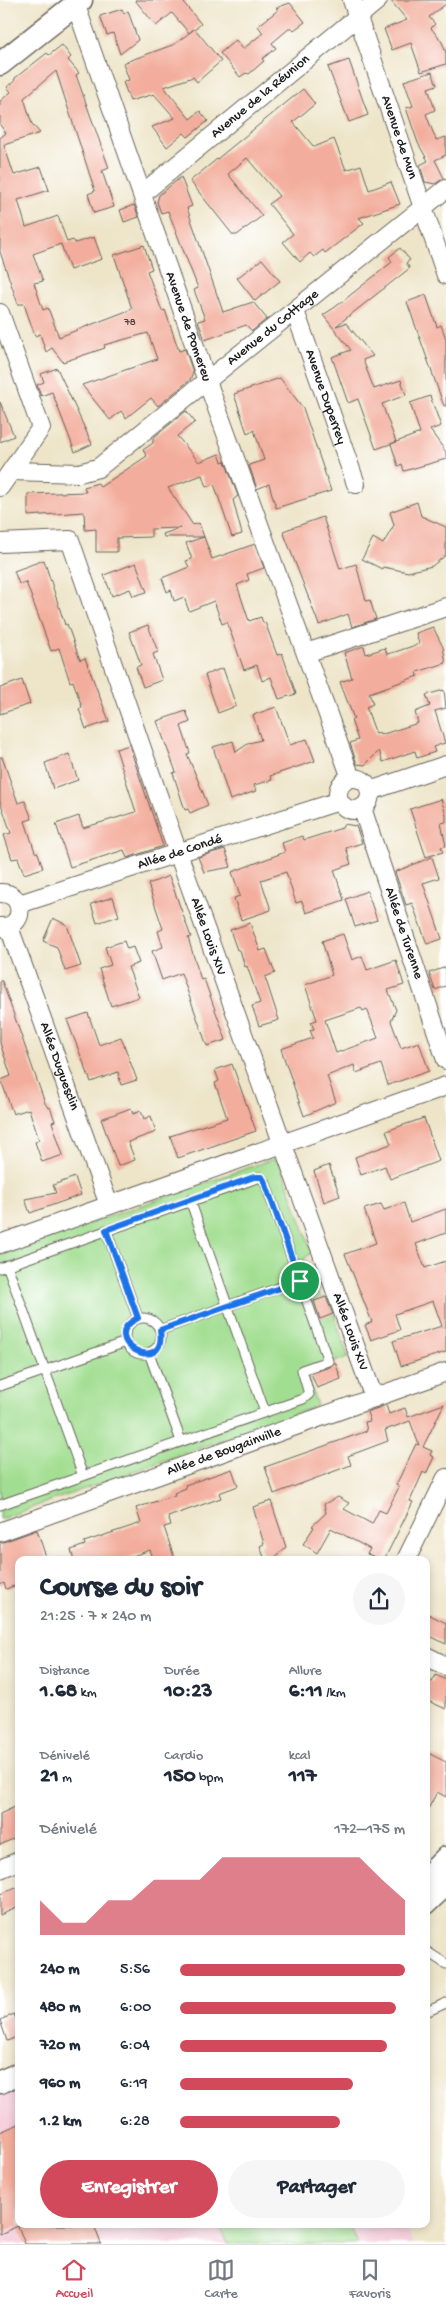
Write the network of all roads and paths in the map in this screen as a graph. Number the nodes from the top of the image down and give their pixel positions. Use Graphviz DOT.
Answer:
graph roads {
  1 [pos="378,0"];
  2 [pos="77,1"];
  3 [pos="355,8"];
  4 [pos="0,64"];
  5 [pos="446,190"];
  6 [pos="143,193"];
  7 [pos="422,208"];
  8 [pos="446,275"];
  9 [pos="295,311"];
  10 [pos="0,313"];
  11 [pos="208,381"];
  12 [pos="12,471"];
  13 [pos="356,484"];
  14 [pos="0,487"];
  15 [pos="0,543"];
  16 [pos="446,607"];
  17 [pos="306,653"];
  18 [pos="446,765"];
  19 [pos="351,778"];
  20 [pos="370,791"];
  21 [pos="339,801"];
  22 [pos="362,808"];
  23 [pos="178,853"];
  24 [pos="0,893"];
  25 [pos="19,904"];
  26 [pos="5,927"];
  27 [pos="446,1060"];
  28 [pos="446,1086"];
  29 [pos="283,1144"];
  30 [pos="190,1200"];
  31 [pos="109,1205"];
  32 [pos="106,1230"];
  33 [pos="0,1244"];
  34 [pos="4,1266"];
  35 [pos="329,1270"];
  36 [pos="300,1281"];
  37 [pos="228,1306"];
  38 [pos="138,1318"];
  39 [pos="160,1330"];
  40 [pos="126,1342"];
  41 [pos="150,1353"];
  42 [pos="45,1370"];
  43 [pos="446,1372"];
  44 [pos="0,1386"];
  45 [pos="374,1398"];
  46 [pos="265,1412"];
  47 [pos="181,1441"];
  48 [pos="83,1476"];
  49 [pos="446,1478"];
  50 [pos="0,1505"];
  51 [pos="0,1532"];
  52 [pos="408,1556"];
  53 [pos="430,1658"];
  54 [pos="446,1666"];
  55 [pos="446,1858"];
  56 [pos="15,1863"];
  57 [pos="0,1869"];
  58 [pos="430,1874"];
  59 [pos="446,1884"];
  60 [pos="430,1899"];
  61 [pos="430,1954"];
  62 [pos="446,1964"];
  63 [pos="446,2003"];
  64 [pos="430,2010"];
  65 [pos="15,2062"];
  66 [pos="0,2068"];
  67 [pos="15,2076"];
  68 [pos="0,2082"];
  1 -- 3 [label="street, Avenue de la Réunion"];
  2 -- 4 [label="street"];
  2 -- 6 [label="street, Avenue de Pomereu"];
  3 -- 6 [label="street, Avenue de la Réunion"];
  3 -- 7 [label="street, Avenue de Mun"];
  5 -- 7 [label="street, Avenue du Cottage"];
  6 -- 11 [label="street, Avenue de Pomereu"];
  7 -- 8 [label="street, Avenue de Mun"];
  7 -- 9 [label="street, Avenue du Cottage"];
  9 -- 11 [label="street, Avenue du Cottage"];
  9 -- 13 [label="street, Avenue Duperrey"];
  10 -- 12 [label="street"];
  11 -- 12 [label="street, Avenue du Cottage"];
  11 -- 17 [label="street, Avenue de Pomereu"];
  12 -- 14 [label="street"];
  15 -- 23 [label="street, Allée Louis XIV"];
  16 -- 17 [label="street"];
  17 -- 19 [label="street"];
  18 -- 20 [label="street"];
  19 -- 20 [label="street"];
  19 -- 21 [label="street"];
  20 -- 22 [label="street"];
  21 -- 22 [label="street"];
  21 -- 23 [label="street, Allée de Condé"];
  22 -- 27 [label="street, Allée de Turenne"];
  23 -- 25 [label="street, Allée de Condé"];
  23 -- 29 [label="street, Allée Louis XIV"];
  24 -- 25 [label="street"];
  25 -- 26 [label="street"];
  26 -- 31 [label="street, Allée Duguesclin"];
  28 -- 29 [label="street"];
  29 -- 31 [label="street"];
  29 -- 35 [label="street, Allée Louis XIV"];
  30 -- 32 [label="lane"];
  30 -- 36 [label="lane"];
  30 -- 37 [label="lane"];
  31 -- 33 [label="street"];
  32 -- 34 [label="lane"];
  32 -- 38 [label="lane"];
  34 -- 42 [label="lane"];
  35 -- 36 [label="lane"];
  35 -- 45 [label="street, Allée Louis XIV"];
  36 -- 37 [label="lane"];
  36 -- 46 [label="lane"];
  37 -- 39 [label="lane"];
  37 -- 46 [label="lane"];
  38 -- 39 [label="lane"];
  38 -- 40 [label="lane"];
  39 -- 41 [label="lane"];
  40 -- 41 [label="lane"];
  40 -- 42 [label="lane"];
  41 -- 47 [label="lane"];
  42 -- 44 [label="lane"];
  42 -- 48 [label="lane"];
  43 -- 45 [label="street, Allée de Bougainville"];
  45 -- 51 [label="street, Allée de Bougainville"];
  46 -- 47 [label="lane"];
  47 -- 48 [label="lane"];
  48 -- 50 [label="lane"];
  49 -- 52 [label="street"];
  53 -- 54 [label="street"];
  55 -- 58 [label="street"];
  56 -- 57 [label="street"];
  59 -- 60 [label="street"];
  61 -- 62 [label="lane"];
  63 -- 64 [label="lane"];
  65 -- 66 [label="street"];
  67 -- 68 [label="street"];
}
